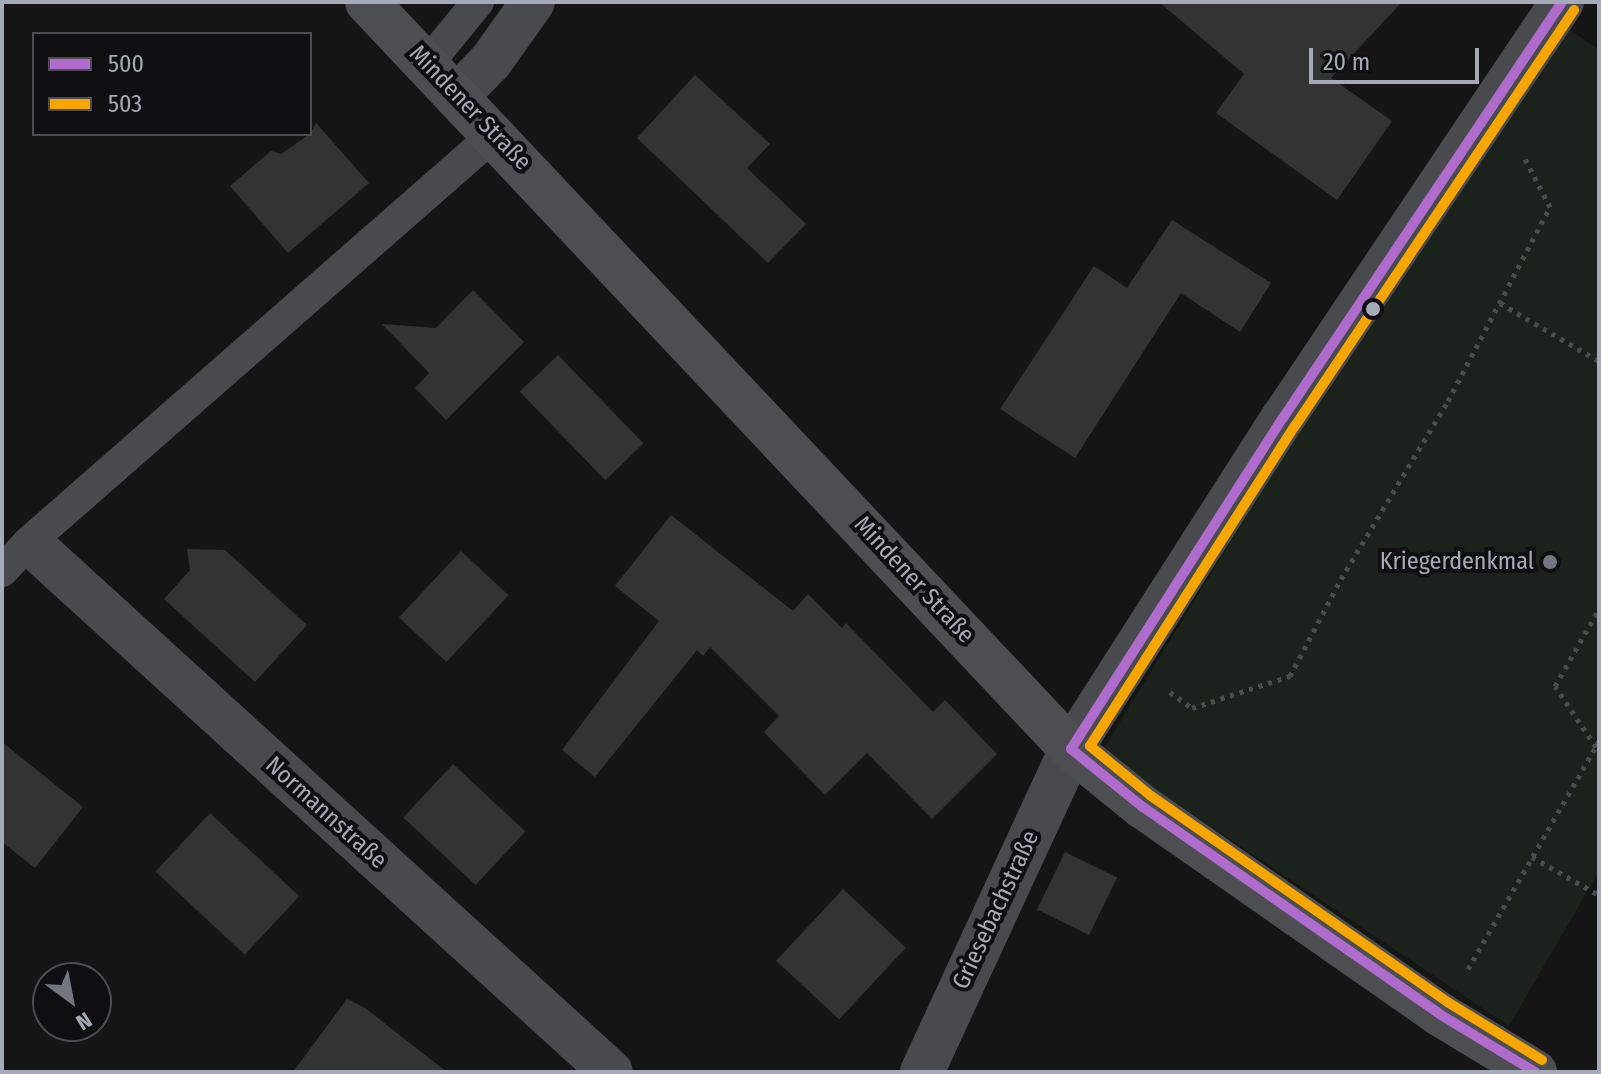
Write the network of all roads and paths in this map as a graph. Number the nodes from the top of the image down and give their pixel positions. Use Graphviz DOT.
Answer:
graph roads {
  1 [pos="367,2"];
  2 [pos="478,2"];
  3 [pos="533,2"];
  4 [pos="1562,2"];
  5 [pos="428,63"];
  6 [pos="458,95"];
  7 [pos="1478,127"];
  8 [pos="495,134"];
  9 [pos="1500,303"];
  10 [pos="1599,361"];
  11 [pos="42,554"];
  12 [pos="2,571"];
  13 [pos="1599,609"];
  14 [pos="1127,660"];
  15 [pos="1597,744"];
  16 [pos="1071,749"];
  17 [pos="1532,857"];
  18 [pos="1599,895"];
  19 [pos="1441,1015"];
  20 [pos="611,1072"];
  21 [pos="922,1072"];
  22 [pos="1535,1072"];
  1 -- 5 [label="street, Mindener Straße"];
  2 -- 5 [label="lane"];
  3 -- 6 [label="street"];
  4 -- 7 [label="street, Griesebachstraße"];
  5 -- 6 [label="street, Mindener Straße"];
  6 -- 8 [label="street, Mindener Straße"];
  7 -- 9 [label="path"];
  7 -- 14 [label="street, Griesebachstraße"];
  8 -- 12 [label="lane"];
  8 -- 16 [label="street, Mindener Straße"];
  9 -- 10 [label="path"];
  9 -- 14 [label="path"];
  11 -- 20 [label="street, Normannstraße"];
  13 -- 15 [label="path"];
  14 -- 16 [label="street, Griesebachstraße"];
  15 -- 17 [label="path"];
  16 -- 19 [label="street, Mindener Straße"];
  16 -- 21 [label="street, Griesebachstraße"];
  17 -- 18 [label="path"];
  17 -- 19 [label="path"];
  19 -- 22 [label="street, Mindener Straße"];
}
